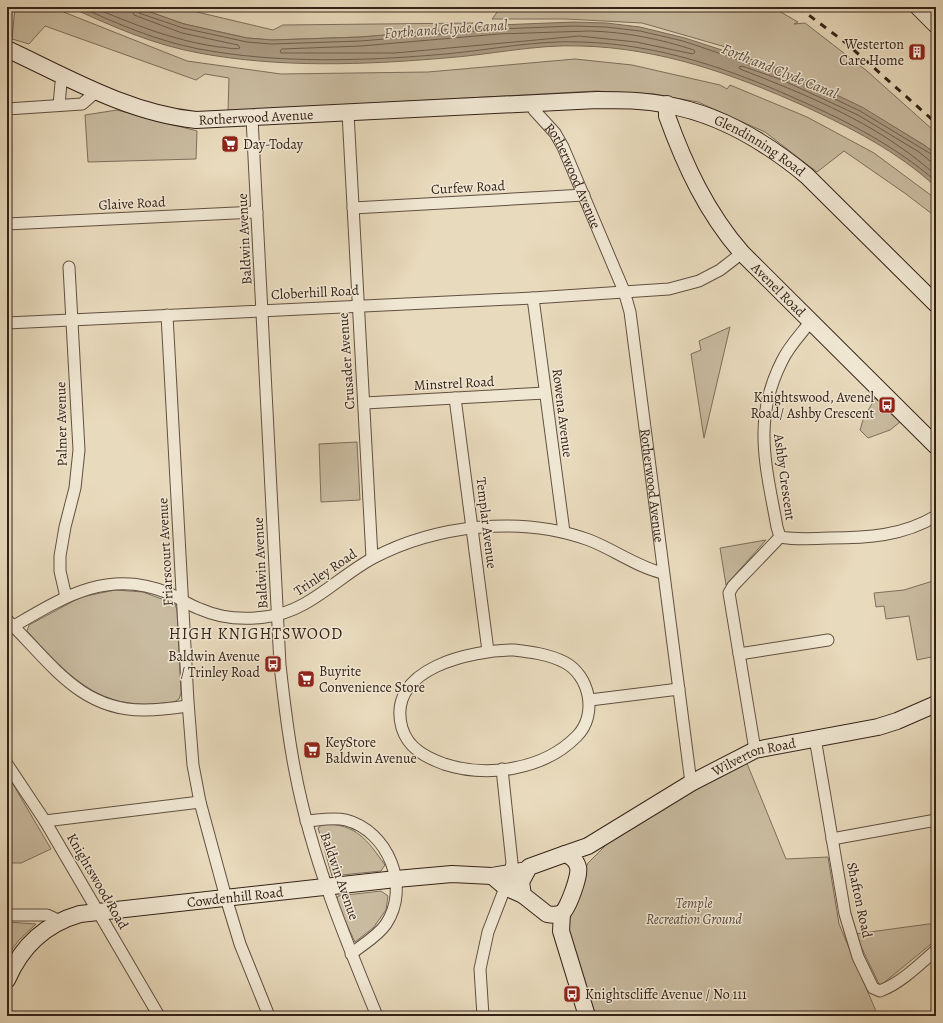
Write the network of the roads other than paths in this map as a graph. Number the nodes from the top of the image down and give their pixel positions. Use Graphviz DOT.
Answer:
graph roads {
  1 [pos="918,7"];
  2 [pos="932,17"];
  3 [pos="7,49"];
  4 [pos="61,83"];
  5 [pos="97,92"];
  6 [pos="531,103"];
  7 [pos="667,104"];
  8 [pos="59,106"];
  9 [pos="7,109"];
  10 [pos="348,113"];
  11 [pos="252,118"];
  12 [pos="584,195"];
  13 [pos="353,208"];
  14 [pos="258,212"];
  15 [pos="7,224"];
  16 [pos="742,253"];
  17 [pos="69,267"];
  18 [pos="624,291"];
  19 [pos="533,298"];
  20 [pos="936,304"];
  21 [pos="358,305"];
  22 [pos="263,310"];
  23 [pos="168,315"];
  24 [pos="72,320"];
  25 [pos="811,321"];
  26 [pos="7,323"];
  27 [pos="545,393"];
  28 [pos="455,398"];
  29 [pos="364,403"];
  30 [pos="936,446"];
  31 [pos="936,516"];
  32 [pos="472,529"];
  33 [pos="564,532"];
  34 [pos="780,537"];
  35 [pos="372,558"];
  36 [pos="663,573"];
  37 [pos="66,597"];
  38 [pos="182,600"];
  39 [pos="278,615"];
  40 [pos="9,625"];
  41 [pos="828,640"];
  42 [pos="488,651"];
  43 [pos="739,654"];
  44 [pos="679,689"];
  45 [pos="590,700"];
  46 [pos="936,704"];
  47 [pos="188,706"];
  48 [pos="815,738"];
  49 [pos="754,750"];
  50 [pos="7,764"];
  51 [pos="502,769"];
  52 [pos="691,783"];
  53 [pos="200,802"];
  54 [pos="936,820"];
  55 [pos="45,821"];
  56 [pos="306,821"];
  57 [pos="832,839"];
  58 [pos="588,846"];
  59 [pos="565,854"];
  60 [pos="579,867"];
  61 [pos="527,870"];
  62 [pos="396,879"];
  63 [pos="508,880"];
  64 [pos="327,886"];
  65 [pos="523,895"];
  66 [pos="226,898"];
  67 [pos="98,912"];
  68 [pos="554,914"];
  69 [pos="7,915"];
  70 [pos="60,921"];
  71 [pos="936,950"];
  72 [pos="351,954"];
  73 [pos="7,980"];
  74 [pos="159,1016"];
  75 [pos="269,1016"];
  76 [pos="377,1016"];
  77 [pos="483,1016"];
  78 [pos="587,1016"];
  1 -- 2 [label="street"];
  3 -- 5 [label="street, Rotherwood Avenue"];
  4 -- 8 [label="street"];
  5 -- 8 [label="street"];
  5 -- 11 [label="street, Rotherwood Avenue"];
  6 -- 7 [label="street, Glendinning Road"];
  6 -- 10 [label="street, Rotherwood Avenue"];
  6 -- 12 [label="street, Rotherwood Avenue"];
  7 -- 16 [label="street, Avenel Road"];
  7 -- 20 [label="street, Glendinning Road"];
  8 -- 9 [label="street"];
  10 -- 11 [label="street, Rotherwood Avenue"];
  10 -- 13 [label="street, Crusader Avenue"];
  11 -- 14 [label="street, Baldwin Avenue"];
  12 -- 13 [label="street, Curfew Road"];
  12 -- 18 [label="street, Rotherwood Avenue"];
  13 -- 21 [label="street, Crusader Avenue"];
  14 -- 15 [label="street, Glaive Road"];
  14 -- 22 [label="street, Baldwin Avenue"];
  16 -- 18 [label="street, Cloberhill Road"];
  16 -- 25 [label="street, Avenel Road"];
  17 -- 24 [label="street, Palmer Avenue"];
  18 -- 19 [label="street, Cloberhill Road"];
  18 -- 36 [label="street, Rotherwood Avenue"];
  19 -- 21 [label="street, Cloberhill Road"];
  19 -- 27 [label="street, Rowena Avenue"];
  21 -- 22 [label="street, Cloberhill Road"];
  21 -- 29 [label="street, Crusader Avenue"];
  22 -- 23 [label="street, Cloberhill Road"];
  22 -- 39 [label="street, Baldwin Avenue"];
  23 -- 24 [label="street, Cloberhill Road"];
  23 -- 38 [label="street, Friarscourt Avenue"];
  24 -- 26 [label="street, Cloberhill Road"];
  24 -- 37 [label="street, Palmer Avenue"];
  25 -- 30 [label="street, Avenel Road"];
  25 -- 34 [label="street, Ashby Crescent"];
  27 -- 28 [label="street, Minstrel Road"];
  27 -- 33 [label="street, Rowena Avenue"];
  28 -- 29 [label="street, Minstrel Road"];
  28 -- 32 [label="street, Templar Avenue"];
  29 -- 35 [label="street, Crusader Avenue"];
  31 -- 34 [label="street, Ashby Crescent"];
  32 -- 33 [label="street, Trinley Road"];
  32 -- 35 [label="street, Trinley Road"];
  32 -- 42 [label="street, Templar Avenue"];
  33 -- 36 [label="street, Trinley Road"];
  34 -- 43 [label="street"];
  35 -- 39 [label="street, Trinley Road"];
  36 -- 44 [label="street, Rotherwood Avenue"];
  37 -- 38 [label="street, Trinley Road"];
  37 -- 40 [label="street, Trinley Road"];
  38 -- 39 [label="street, Trinley Road"];
  38 -- 47 [label="street, Friarscourt Avenue"];
  39 -- 56 [label="street, Baldwin Avenue"];
  40 -- 47 [label="street"];
  41 -- 43 [label="street"];
  42 -- 45 [label="street"];
  42 -- 51 [label="street"];
  43 -- 49 [label="street"];
  44 -- 45 [label="street"];
  44 -- 52 [label="street, Rotherwood Avenue"];
  45 -- 51 [label="street"];
  46 -- 48 [label="street, Wilverton Road"];
  47 -- 53 [label="street, Friarscourt Avenue"];
  48 -- 49 [label="street, Wilverton Road"];
  48 -- 57 [label="street, Shafton Road"];
  49 -- 52 [label="street, Wilverton Road"];
  50 -- 55 [label="street, Knightswood Road"];
  51 -- 63 [label="street"];
  52 -- 58 [label="street, Wilverton Road"];
  53 -- 55 [label="street"];
  53 -- 66 [label="street, Friarscourt Avenue"];
  54 -- 57 [label="street"];
  55 -- 67 [label="street, Knightswood Road"];
  56 -- 62 [label="street"];
  56 -- 64 [label="street, Baldwin Avenue"];
  57 -- 71 [label="street, Shafton Road"];
  58 -- 59 [label="street, Wilverton Road"];
  58 -- 60 [label="street"];
  59 -- 60 [label="street"];
  59 -- 61 [label="street"];
  60 -- 68 [label="street"];
  61 -- 63 [label="street"];
  61 -- 65 [label="street"];
  62 -- 63 [label="street, Cowdenhill Road"];
  62 -- 64 [label="street, Cowdenhill Road"];
  62 -- 72 [label="street"];
  63 -- 65 [label="street, Cowdenhill Road"];
  63 -- 77 [label="street"];
  64 -- 66 [label="street, Cowdenhill Road"];
  64 -- 72 [label="street, Baldwin Avenue"];
  65 -- 68 [label="street"];
  66 -- 67 [label="street, Cowdenhill Road"];
  66 -- 75 [label="street, Friarscourt Avenue"];
  67 -- 70 [label="street, Cowdenhill Road"];
  67 -- 74 [label="street, Knightswood Road"];
  68 -- 78 [label="street"];
  69 -- 70 [label="street"];
  70 -- 73 [label="street, Cowdenhill Road"];
  72 -- 76 [label="street, Baldwin Avenue"];
}
